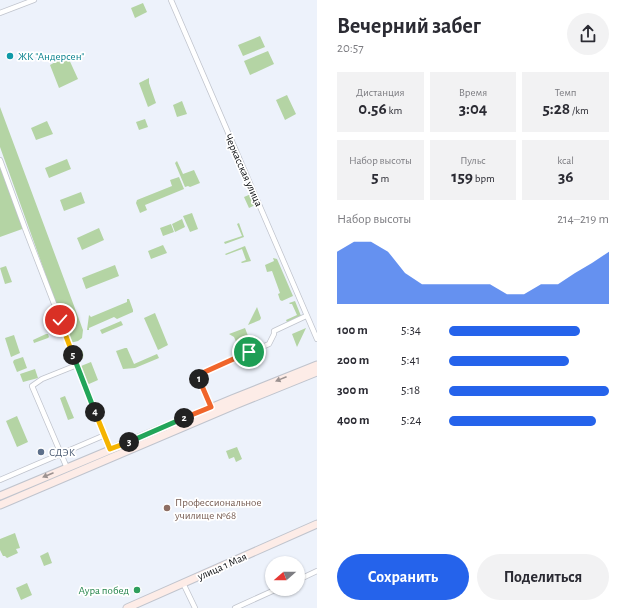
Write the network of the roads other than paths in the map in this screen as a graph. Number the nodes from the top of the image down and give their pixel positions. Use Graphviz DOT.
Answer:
graph roads {
  1 [pos="34,0"];
  2 [pos="171,0"];
  3 [pos="0,13"];
  4 [pos="0,160"];
  5 [pos="306,316"];
  6 [pos="317,339"];
  7 [pos="77,365"];
  8 [pos="317,365"];
  9 [pos="317,372"];
  10 [pos="213,411"];
  11 [pos="105,435"];
  12 [pos="110,449"];
  13 [pos="61,454"];
  14 [pos="67,468"];
  15 [pos="0,480"];
  16 [pos="0,496"];
  17 [pos="0,505"];
  18 [pos="317,524"];
  19 [pos="317,571"];
  20 [pos="305,577"];
  21 [pos="183,584"];
  22 [pos="265,594"];
  23 [pos="127,608"];
  24 [pos="195,608"];
  25 [pos="235,608"];
  1 -- 3 [label="street"];
  2 -- 5 [label="street, Черкасская улица"];
  4 -- 7 [label="street"];
  5 -- 6 [label="street, Черкасская улица"];
  5 -- 10 [label="street"];
  7 -- 11 [label="street"];
  7 -- 13 [label="street"];
  8 -- 10 [label="street, one-way"];
  9 -- 10 [label="street"];
  10 -- 12 [label="street"];
  10 -- 17 [label="street"];
  11 -- 12 [label="street"];
  11 -- 13 [label="street"];
  12 -- 14 [label="street"];
  13 -- 14 [label="street"];
  13 -- 15 [label="street"];
  14 -- 16 [label="street, one-way"];
  18 -- 21 [label="street, улица 1 Мая"];
  19 -- 20 [label="street"];
  21 -- 23 [label="street, улица 1 Мая"];
  21 -- 24 [label="street"];
  22 -- 25 [label="street"];
}
